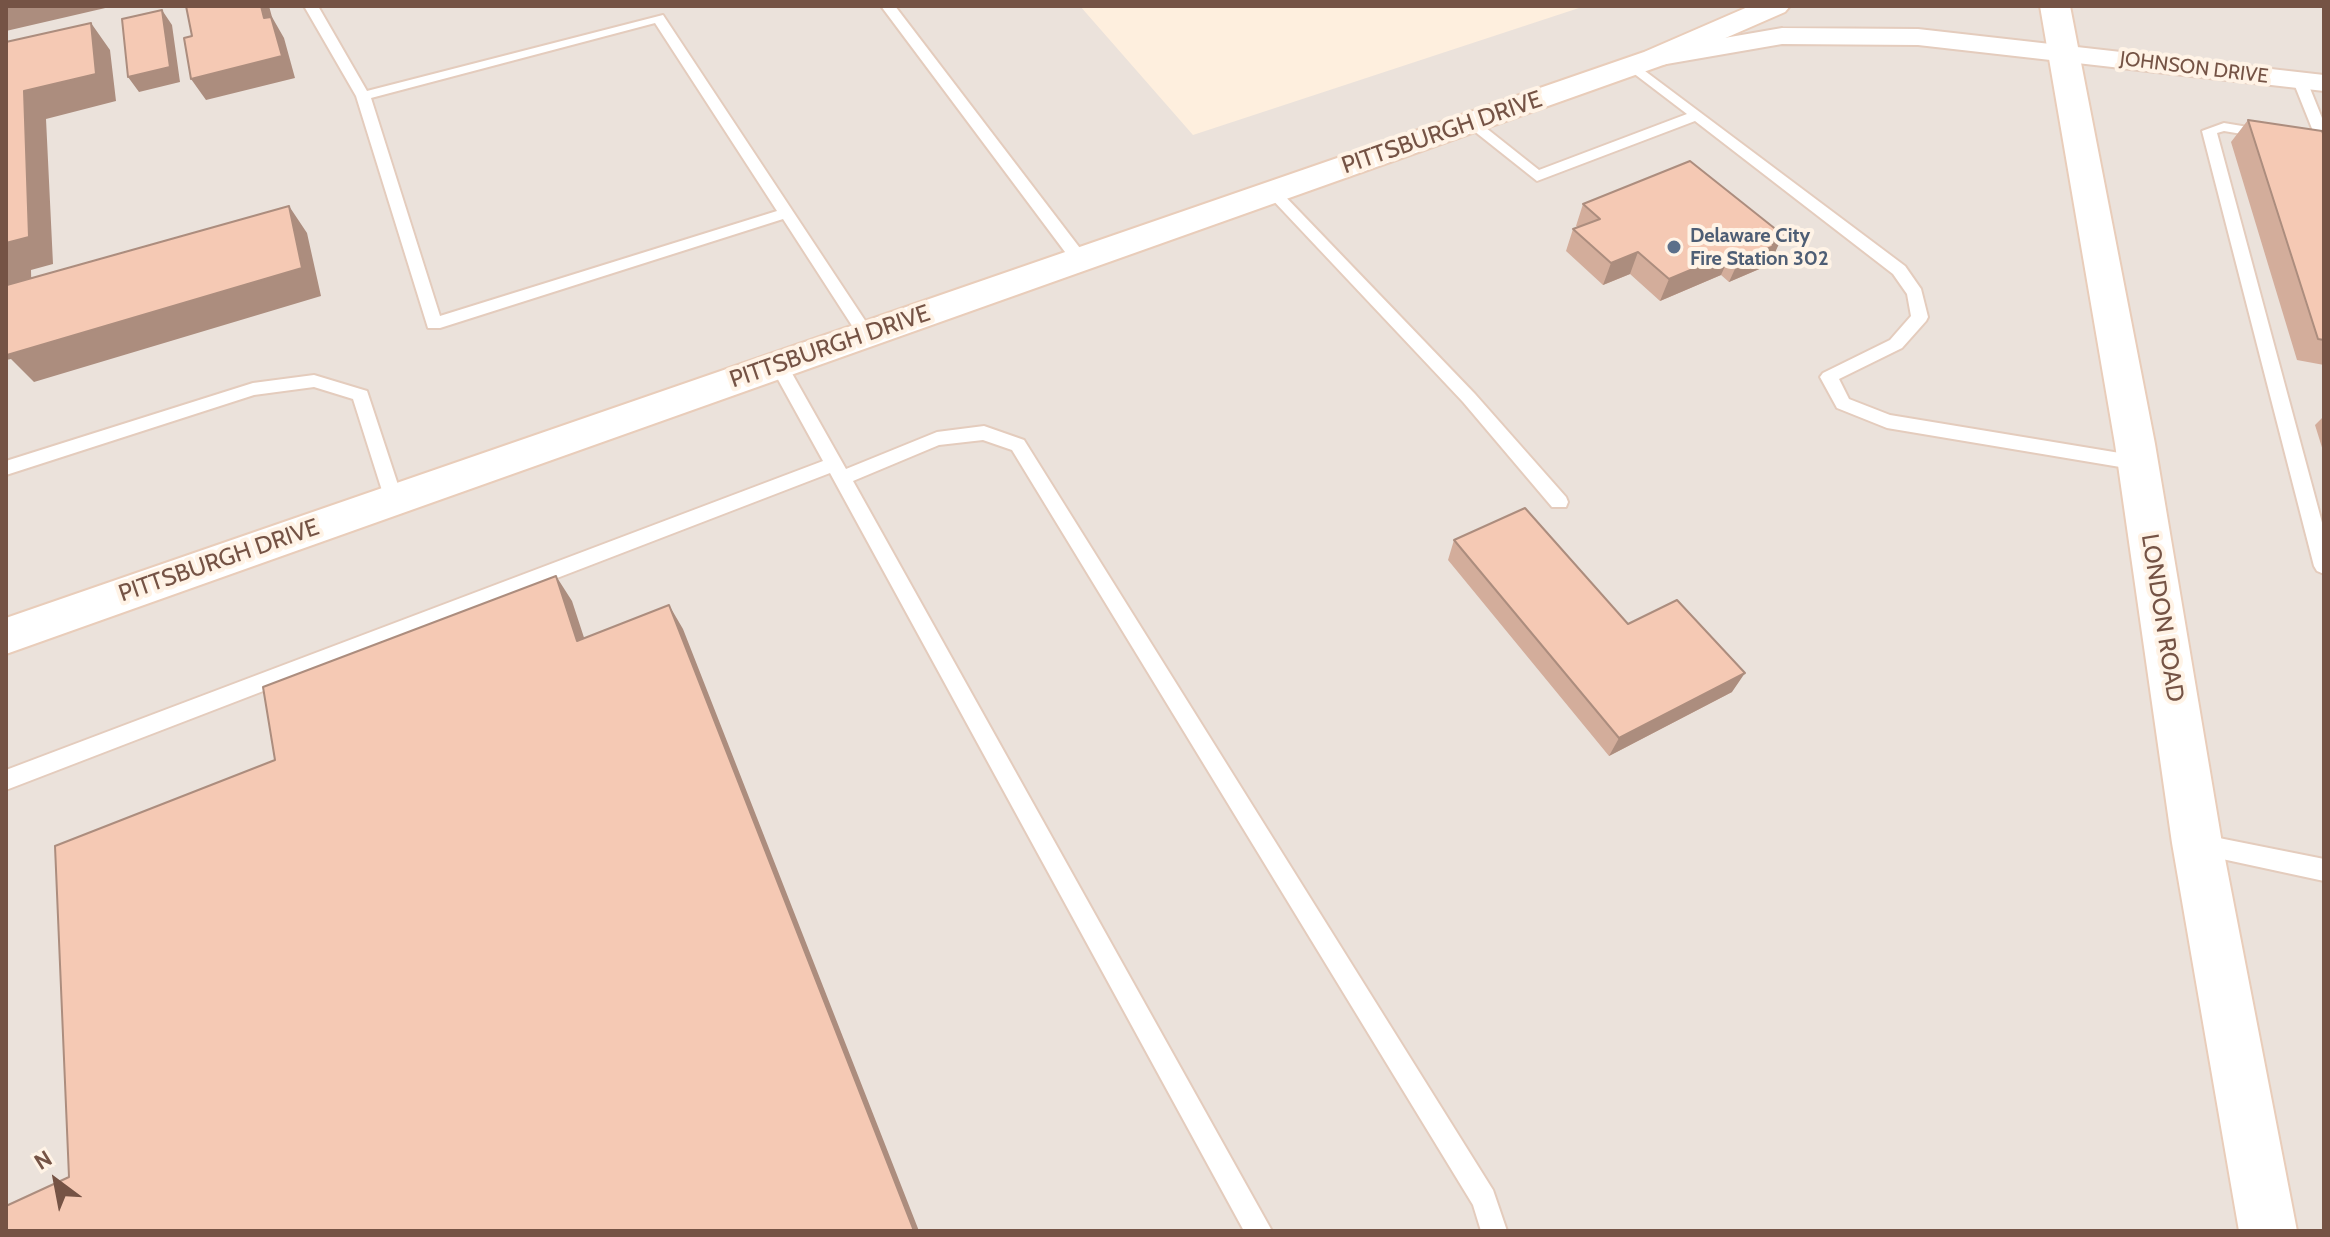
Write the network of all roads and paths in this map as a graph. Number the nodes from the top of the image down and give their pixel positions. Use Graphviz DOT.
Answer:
graph roads {
  1 [pos="311,6"];
  2 [pos="888,6"];
  3 [pos="1775,6"];
  4 [pos="2055,6"];
  5 [pos="2063,53"];
  6 [pos="1644,62"];
  7 [pos="2312,82"];
  8 [pos="363,96"];
  9 [pos="1697,115"];
  10 [pos="1471,123"];
  11 [pos="2281,137"];
  12 [pos="2319,142"];
  13 [pos="1273,192"];
  14 [pos="786,213"];
  15 [pos="1080,260"];
  16 [pos="866,334"];
  17 [pos="779,365"];
  18 [pos="2138,463"];
  19 [pos="6,468"];
  20 [pos="838,471"];
  21 [pos="394,500"];
  22 [pos="1559,502"];
  23 [pos="2324,566"];
  24 [pos="6,636"];
  25 [pos="6,780"];
  26 [pos="2197,843"];
  27 [pos="2324,870"];
  28 [pos="1259,1231"];
  29 [pos="1494,1231"];
  30 [pos="2268,1231"];
  1 -- 8 [label="lane"];
  2 -- 15 [label="lane"];
  3 -- 6 [label="street, PITTSBURGH DRIVE"];
  4 -- 5 [label="street, LONDON ROAD"];
  5 -- 6 [label="street, PITTSBURGH DRIVE"];
  5 -- 7 [label="street, JOHNSON DRIVE"];
  5 -- 18 [label="street, LONDON ROAD"];
  6 -- 9 [label="lane"];
  6 -- 10 [label="street, PITTSBURGH DRIVE"];
  7 -- 12 [label="lane"];
  8 -- 14 [label="lane"];
  8 -- 14 [label="lane"];
  9 -- 10 [label="lane"];
  9 -- 18 [label="lane"];
  10 -- 13 [label="street, PITTSBURGH DRIVE"];
  11 -- 23 [label="lane"];
  13 -- 15 [label="street, PITTSBURGH DRIVE"];
  13 -- 22 [label="lane"];
  14 -- 16 [label="lane"];
  15 -- 16 [label="street, PITTSBURGH DRIVE"];
  16 -- 17 [label="street, PITTSBURGH DRIVE"];
  17 -- 20 [label="lane"];
  17 -- 21 [label="street, PITTSBURGH DRIVE"];
  18 -- 26 [label="street, LONDON ROAD"];
  19 -- 21 [label="lane"];
  20 -- 25 [label="lane"];
  20 -- 28 [label="lane"];
  20 -- 29 [label="lane"];
  21 -- 24 [label="street, PITTSBURGH DRIVE"];
  26 -- 27 [label="lane"];
  26 -- 30 [label="street, LONDON ROAD"];
}
